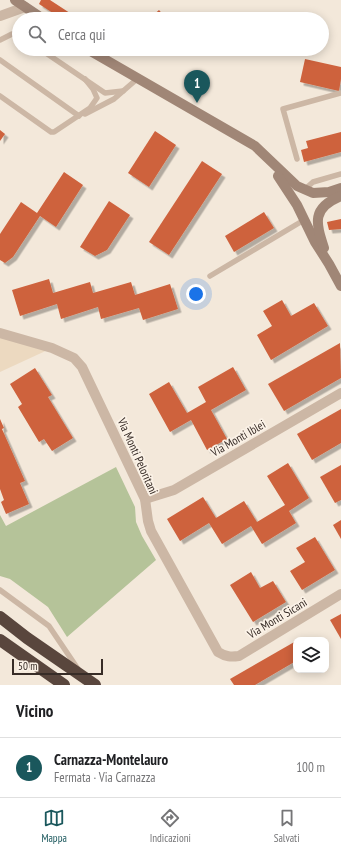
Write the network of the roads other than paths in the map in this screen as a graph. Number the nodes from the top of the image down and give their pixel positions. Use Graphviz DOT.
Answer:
graph roads {
  1 [pos="15,0"];
  2 [pos="25,7"];
  3 [pos="32,12"];
  4 [pos="0,16"];
  5 [pos="12,34"];
  6 [pos="0,40"];
  7 [pos="50,56"];
  8 [pos="99,56"];
  9 [pos="0,60"];
  10 [pos="85,79"];
  11 [pos="138,79"];
  12 [pos="123,91"];
  13 [pos="341,94"];
  14 [pos="0,96"];
  15 [pos="79,116"];
  16 [pos="255,146"];
  17 [pos="297,159"];
  18 [pos="341,174"];
  19 [pos="341,188"];
  20 [pos="304,190"];
  21 [pos="341,196"];
  22 [pos="304,220"];
  23 [pos="329,264"];
  24 [pos="210,276"];
  25 [pos="341,286"];
  26 [pos="0,333"];
  27 [pos="341,393"];
  28 [pos="145,499"];
  29 [pos="0,590"];
  30 [pos="341,594"];
  31 [pos="0,618"];
  32 [pos="0,640"];
  33 [pos="224,656"];
  34 [pos="84,678"];
  35 [pos="51,685"];
  36 [pos="64,685"];
  37 [pos="95,685"];
  1 -- 2 [label="main road"];
  2 -- 3 [label="main road"];
  2 -- 4 [label="street"];
  5 -- 6 [label="lane"];
  7 -- 10 [label="lane"];
  8 -- 11 [label="main road"];
  9 -- 15 [label="lane"];
  10 -- 12 [label="lane"];
  10 -- 15 [label="lane"];
  11 -- 12 [label="lane"];
  11 -- 16 [label="main road"];
  12 -- 15 [label="lane"];
  13 -- 17 [label="lane"];
  14 -- 15 [label="lane"];
  16 -- 20 [label="main road"];
  16 -- 22 [label="main road"];
  18 -- 20 [label="lane"];
  19 -- 20 [label="main road"];
  21 -- 23 [label="main road"];
  22 -- 23 [label="main road"];
  22 -- 24 [label="lane"];
  23 -- 25 [label="main road"];
  26 -- 28 [label="street, Via Monti Peloritani"];
  27 -- 28 [label="street, Via Monti Iblei"];
  28 -- 33 [label="street, Via Monti Peloritani"];
  29 -- 34 [label="lane"];
  30 -- 33 [label="street, Via Monti Sicani"];
  31 -- 34 [label="highway"];
  32 -- 35 [label="highway"];
  32 -- 36 [label="highway"];
  34 -- 37 [label="highway"];
}
